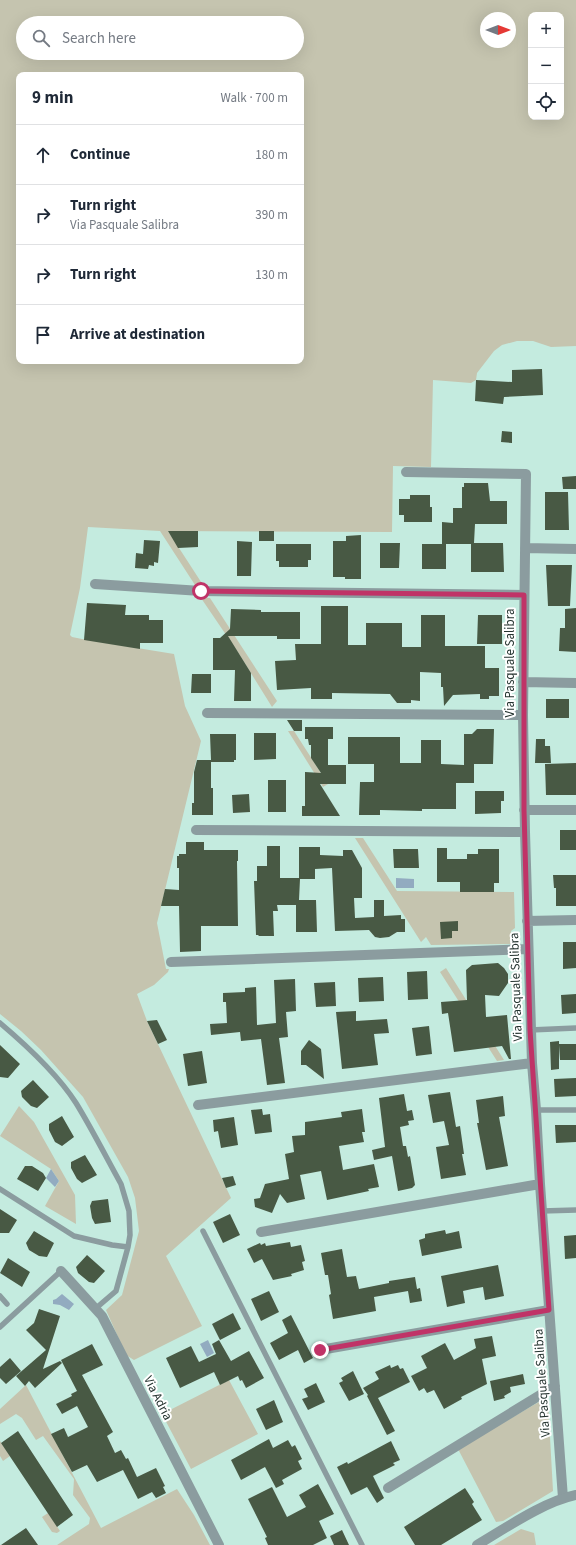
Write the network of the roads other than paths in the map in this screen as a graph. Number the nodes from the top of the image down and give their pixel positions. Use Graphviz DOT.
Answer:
graph roads {
  1 [pos="406,472"];
  2 [pos="525,548"];
  3 [pos="576,549"];
  4 [pos="95,584"];
  5 [pos="524,595"];
  6 [pos="523,682"];
  7 [pos="576,683"];
  8 [pos="207,712"];
  9 [pos="523,715"];
  10 [pos="524,810"];
  11 [pos="576,810"];
  12 [pos="196,830"];
  13 [pos="525,832"];
  14 [pos="576,920"];
  15 [pos="527,921"];
  16 [pos="528,949"];
  17 [pos="170,962"];
  18 [pos="0,1023"];
  19 [pos="576,1028"];
  20 [pos="530,1030"];
  21 [pos="532,1063"];
  22 [pos="198,1105"];
  23 [pos="536,1110"];
  24 [pos="576,1110"];
  25 [pos="540,1184"];
  26 [pos="0,1189"];
  27 [pos="576,1210"];
  28 [pos="542,1211"];
  29 [pos="203,1231"];
  30 [pos="261,1232"];
  31 [pos="128,1247"];
  32 [pos="61,1271"];
  33 [pos="0,1296"];
  34 [pos="7,1304"];
  35 [pos="95,1309"];
  36 [pos="549,1310"];
  37 [pos="0,1327"];
  38 [pos="320,1350"];
  39 [pos="555,1386"];
  40 [pos="388,1488"];
  41 [pos="576,1495"];
  42 [pos="564,1498"];
  43 [pos="219,1545"];
  44 [pos="362,1545"];
  45 [pos="477,1545"];
  1 -- 2 [label="street, Via Pasquale Salibra"];
  2 -- 3 [label="street"];
  2 -- 5 [label="street, Via Pasquale Salibra"];
  4 -- 5 [label="street"];
  5 -- 6 [label="street, Via Pasquale Salibra"];
  6 -- 7 [label="street"];
  6 -- 9 [label="street, Via Pasquale Salibra"];
  8 -- 9 [label="street"];
  9 -- 10 [label="street, Via Pasquale Salibra"];
  10 -- 11 [label="street"];
  10 -- 13 [label="street, Via Pasquale Salibra"];
  12 -- 13 [label="street"];
  13 -- 15 [label="street, Via Pasquale Salibra"];
  14 -- 15 [label="street"];
  15 -- 16 [label="street, Via Pasquale Salibra"];
  16 -- 17 [label="street"];
  16 -- 20 [label="street, Via Pasquale Salibra"];
  18 -- 31 [label="lane"];
  19 -- 20 [label="lane"];
  20 -- 21 [label="street, Via Pasquale Salibra"];
  21 -- 22 [label="street"];
  21 -- 23 [label="street, Via Pasquale Salibra"];
  23 -- 24 [label="lane"];
  23 -- 25 [label="street, Via Pasquale Salibra"];
  25 -- 28 [label="street, Via Pasquale Salibra"];
  25 -- 30 [label="street"];
  26 -- 31 [label="lane"];
  27 -- 28 [label="lane"];
  28 -- 36 [label="street, Via Pasquale Salibra"];
  29 -- 44 [label="lane"];
  31 -- 35 [label="lane"];
  32 -- 35 [label="street, Via Adria"];
  32 -- 37 [label="lane"];
  33 -- 34 [label="lane"];
  35 -- 43 [label="street, Via Adria"];
  36 -- 38 [label="street"];
  36 -- 39 [label="street, Via Pasquale Salibra"];
  39 -- 40 [label="street"];
  39 -- 42 [label="street, Via Pasquale Salibra"];
  41 -- 42 [label="street"];
  42 -- 45 [label="street"];
}
